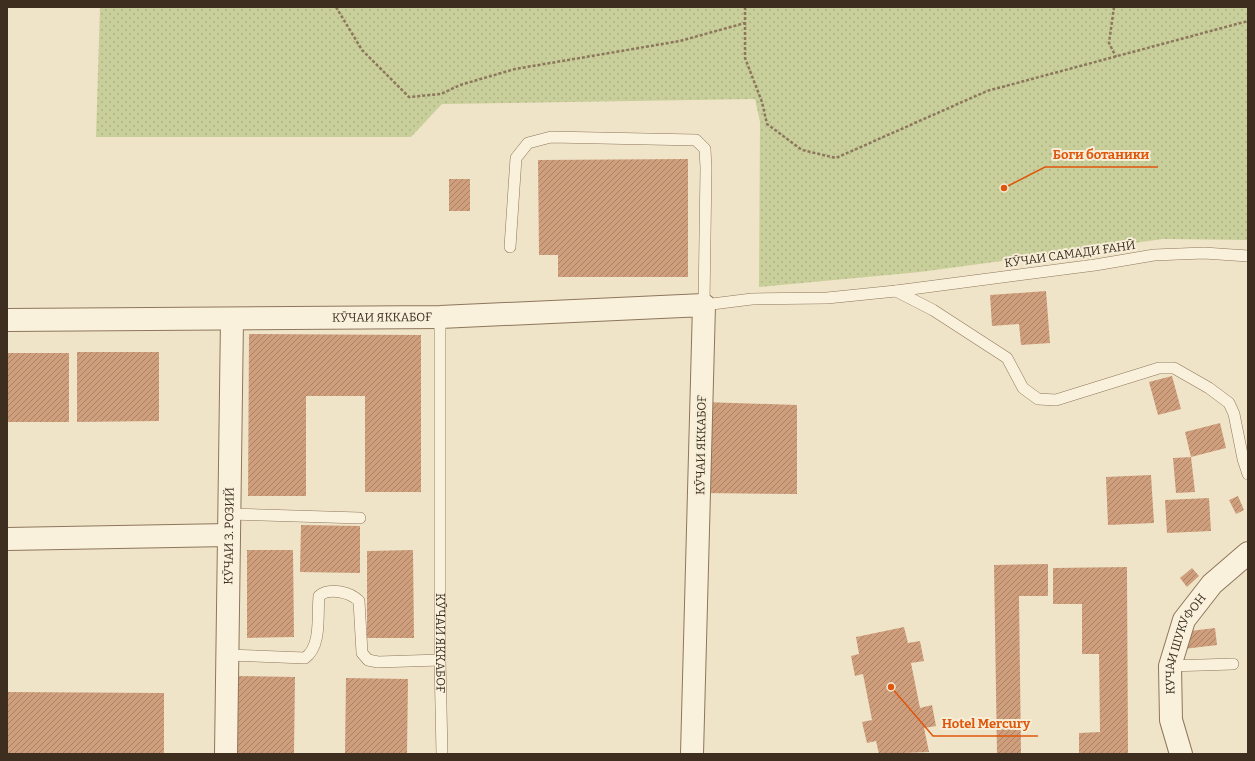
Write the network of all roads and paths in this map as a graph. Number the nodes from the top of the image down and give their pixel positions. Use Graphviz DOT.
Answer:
graph roads {
  1 [pos="336,7"];
  2 [pos="745,7"];
  3 [pos="1114,7"];
  4 [pos="1248,21"];
  5 [pos="745,23"];
  6 [pos="1116,57"];
  7 [pos="510,247"];
  8 [pos="1248,256"];
  9 [pos="896,291"];
  10 [pos="704,305"];
  11 [pos="232,318"];
  12 [pos="440,318"];
  13 [pos="7,320"];
  14 [pos="1248,474"];
  15 [pos="360,518"];
  16 [pos="229,524"];
  17 [pos="7,539"];
  18 [pos="1248,553"];
  19 [pos="227,655"];
  20 [pos="440,660"];
  21 [pos="1233,664"];
  22 [pos="1170,666"];
  23 [pos="226,754"];
  24 [pos="442,754"];
  25 [pos="692,754"];
  26 [pos="1181,754"];
  1 -- 5 [label="path"];
  2 -- 5 [label="path"];
  3 -- 6 [label="path"];
  4 -- 6 [label="path"];
  5 -- 6 [label="path"];
  7 -- 10 [label="lane"];
  8 -- 9 [label="lane, КӮЧАИ САМАДИ ҒАНӢ"];
  9 -- 10 [label="lane, КӮЧАИ САМАДИ ҒАНӢ"];
  9 -- 14 [label="lane"];
  10 -- 12 [label="street"];
  10 -- 25 [label="street, КӮЧАИ ЯККАБОҒ"];
  11 -- 12 [label="street, КӮЧАИ ЯККАБОҒ"];
  11 -- 13 [label="street, КӮЧАИ ЯККАБОҒ"];
  11 -- 16 [label="street, КӮЧАИ З. РОЗИЙ"];
  12 -- 20 [label="lane, КӮЧАИ ЯККАБОҒ"];
  15 -- 16 [label="lane"];
  16 -- 17 [label="street"];
  16 -- 19 [label="street, КӮЧАИ З. РОЗИЙ"];
  18 -- 22 [label="street, КУЧАИ ШУКУФОН"];
  19 -- 20 [label="lane"];
  19 -- 23 [label="street, КӮЧАИ З. РОЗИЙ"];
  20 -- 24 [label="lane, КӮЧАИ ЯККАБОҒ"];
  21 -- 22 [label="lane"];
  22 -- 26 [label="street, КУЧАИ ШУКУФОН"];
}
